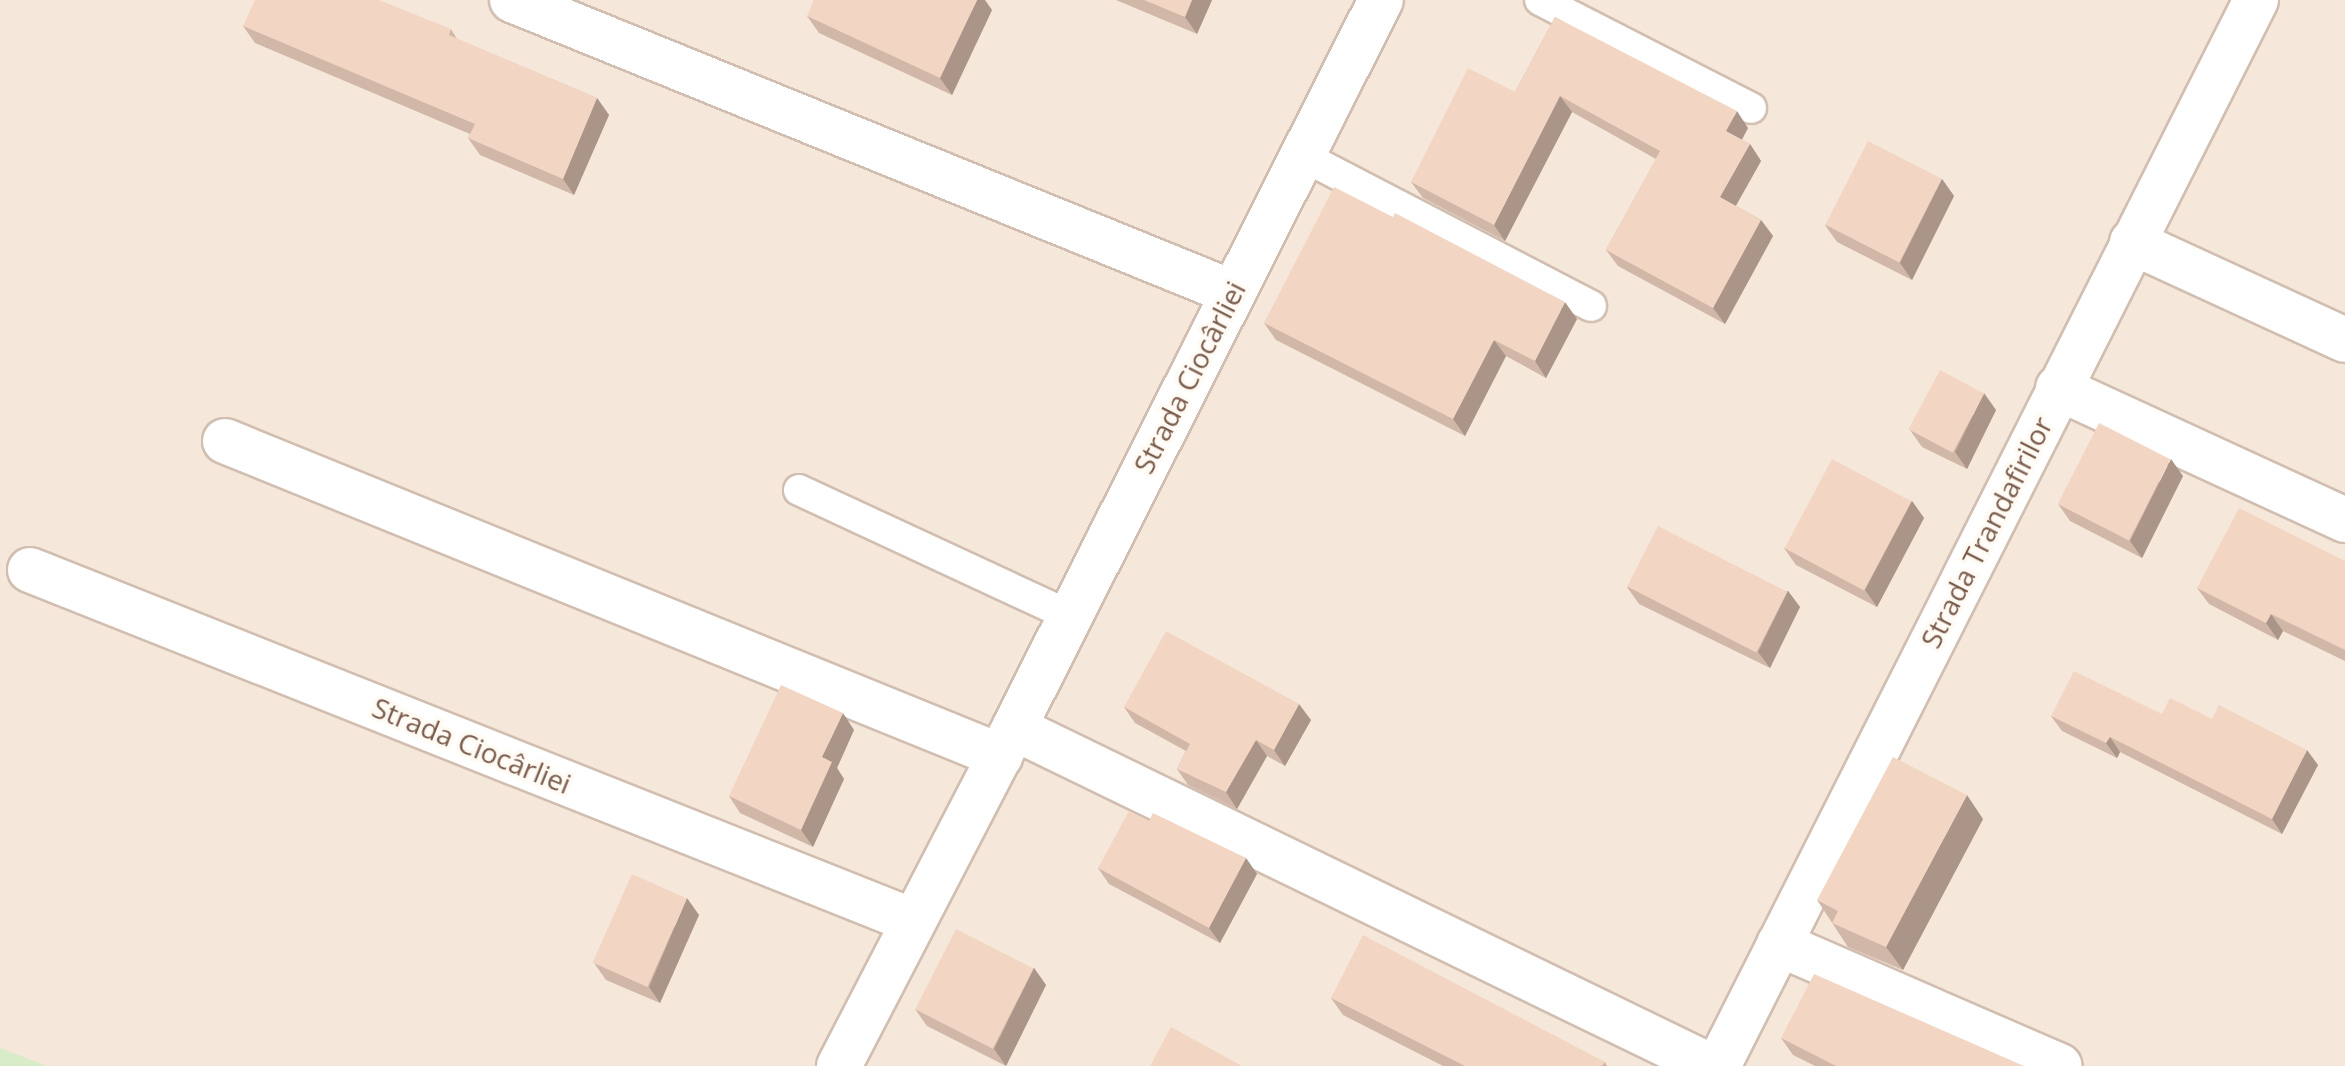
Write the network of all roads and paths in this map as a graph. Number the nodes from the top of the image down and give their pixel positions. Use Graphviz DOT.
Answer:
graph roads {
  1 [pos="512,0"];
  2 [pos="1381,0"];
  3 [pos="1540,0"];
  4 [pos="2256,0"];
  5 [pos="1751,108"];
  6 [pos="1301,155"];
  7 [pos="2132,242"];
  8 [pos="1231,292"];
  9 [pos="1591,306"];
  10 [pos="2345,340"];
  11 [pos="2058,388"];
  12 [pos="225,441"];
  13 [pos="799,490"];
  14 [pos="2345,520"];
  15 [pos="30,570"];
  16 [pos="1070,616"];
  17 [pos="1007,742"];
  18 [pos="913,921"];
  19 [pos="1779,944"];
  20 [pos="839,1066"];
  21 [pos="1710,1066"];
  22 [pos="1718,1066"];
  23 [pos="2060,1066"];
  1 -- 8 [label="street"];
  2 -- 6 [label="street, Strada Ciocârliei"];
  3 -- 5 [label="lane"];
  4 -- 7 [label="street, Strada Trandafirilor"];
  6 -- 8 [label="street, Strada Ciocârliei"];
  6 -- 9 [label="lane"];
  7 -- 10 [label="street"];
  7 -- 11 [label="street, Strada Trandafirilor"];
  8 -- 16 [label="street, Strada Ciocârliei"];
  11 -- 14 [label="street"];
  11 -- 19 [label="street, Strada Trandafirilor"];
  12 -- 17 [label="street"];
  13 -- 16 [label="lane"];
  15 -- 18 [label="street, Strada Ciocârliei"];
  16 -- 17 [label="street, Strada Ciocârliei"];
  17 -- 18 [label="street, Strada Ciocârliei"];
  17 -- 21 [label="street"];
  18 -- 20 [label="street, Strada Ciocârliei"];
  19 -- 22 [label="street, Strada Trandafirilor"];
  19 -- 23 [label="street"];
}
